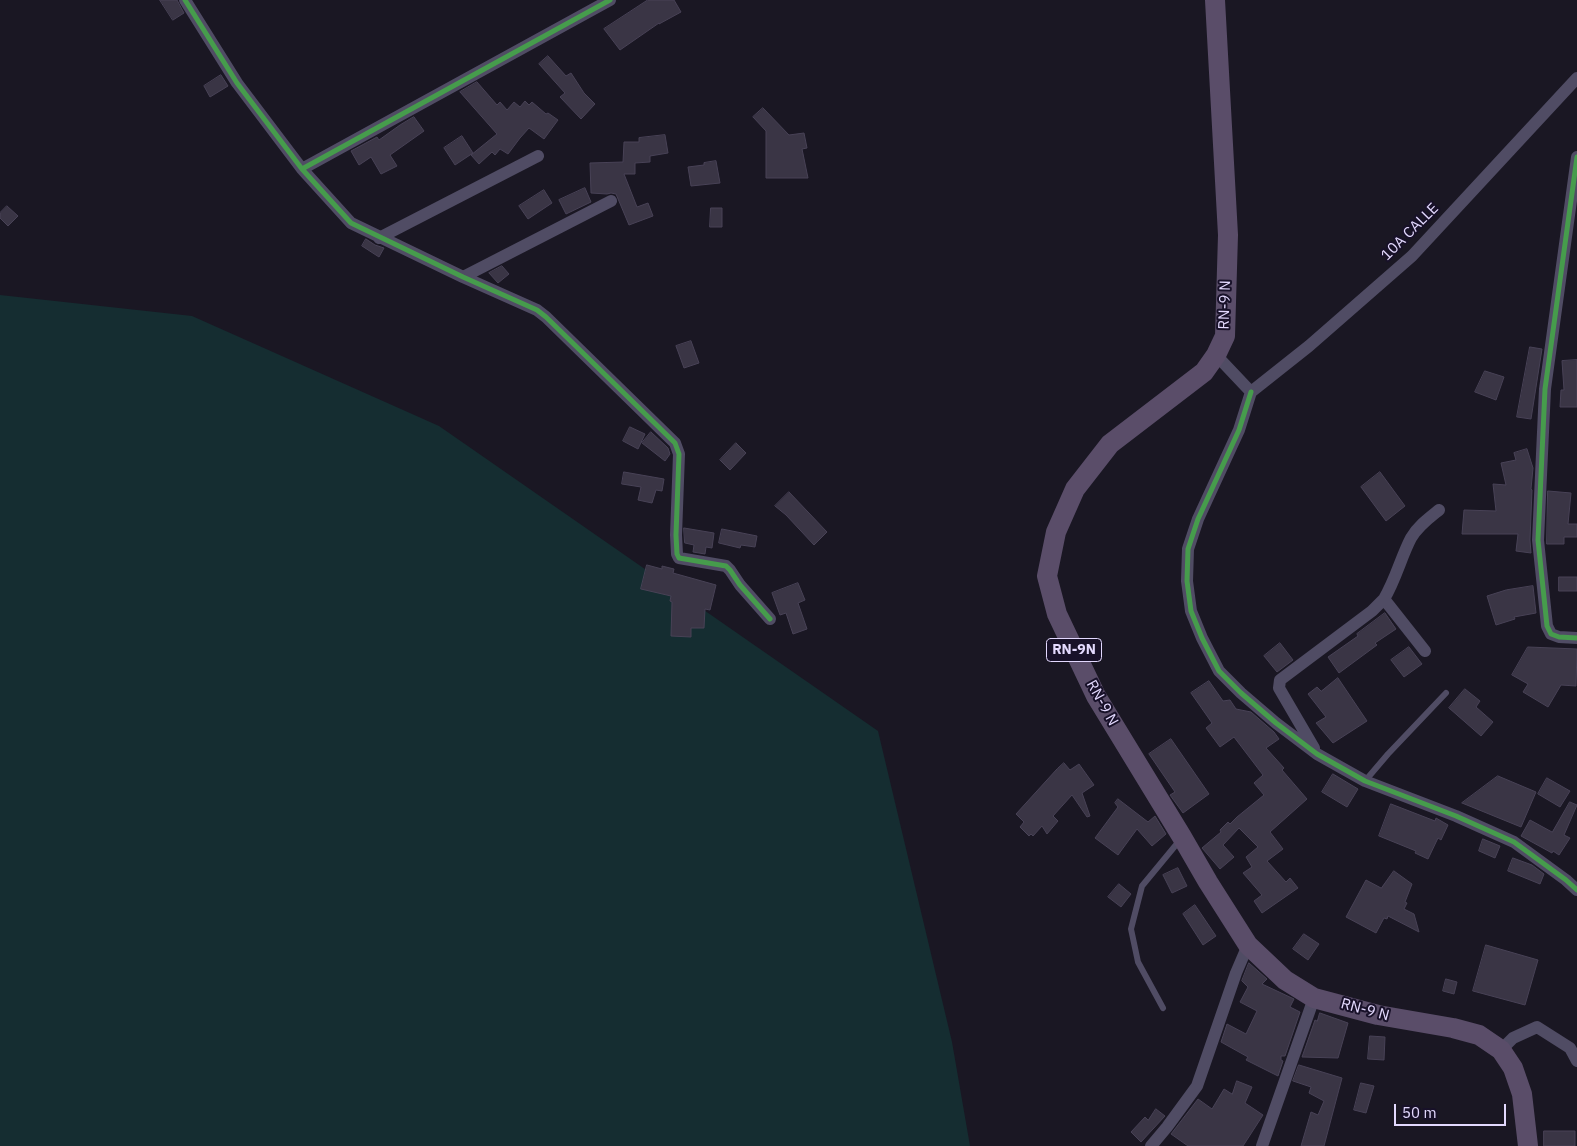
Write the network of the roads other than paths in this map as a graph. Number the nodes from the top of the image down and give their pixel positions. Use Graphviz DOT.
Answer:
graph roads {
  1 [pos="184,0"];
  2 [pos="610,0"];
  3 [pos="1215,0"];
  4 [pos="1577,78"];
  5 [pos="538,156"];
  6 [pos="1577,157"];
  7 [pos="302,170"];
  8 [pos="611,201"];
  9 [pos="379,238"];
  10 [pos="463,277"];
  11 [pos="1216,355"];
  12 [pos="1251,392"];
  13 [pos="1439,510"];
  14 [pos="1384,599"];
  15 [pos="770,618"];
  16 [pos="1577,638"];
  17 [pos="1424,651"];
  18 [pos="1446,693"];
  19 [pos="1317,754"];
  20 [pos="1366,782"];
  21 [pos="1182,837"];
  22 [pos="1577,890"];
  23 [pos="1248,945"];
  24 [pos="1314,998"];
  25 [pos="1163,1008"];
  26 [pos="1501,1050"];
  27 [pos="1577,1061"];
  28 [pos="1151,1146"];
  29 [pos="1262,1146"];
  30 [pos="1528,1146"];
  1 -- 7 [label="street"];
  2 -- 7 [label="street"];
  3 -- 11 [label="main road, RN-9 N / RN-9N"];
  4 -- 12 [label="street, 10A CALLE"];
  5 -- 9 [label="street"];
  6 -- 16 [label="street"];
  7 -- 9 [label="street"];
  8 -- 10 [label="street"];
  9 -- 10 [label="street"];
  10 -- 15 [label="street"];
  11 -- 12 [label="street"];
  11 -- 21 [label="main road, RN-9 N / RN-9N"];
  12 -- 19 [label="street"];
  13 -- 14 [label="street"];
  14 -- 17 [label="street"];
  14 -- 19 [label="street"];
  18 -- 20 [label="lane"];
  19 -- 20 [label="street"];
  20 -- 22 [label="street"];
  21 -- 23 [label="main road, RN-9 N / RN-9N"];
  21 -- 25 [label="lane"];
  23 -- 24 [label="main road, RN-9 N / RN-9N"];
  23 -- 28 [label="street"];
  24 -- 26 [label="main road, RN-9 N / RN-9N"];
  24 -- 29 [label="street"];
  26 -- 27 [label="street"];
  26 -- 30 [label="main road, RN-9 N / RN-9N"];
}
